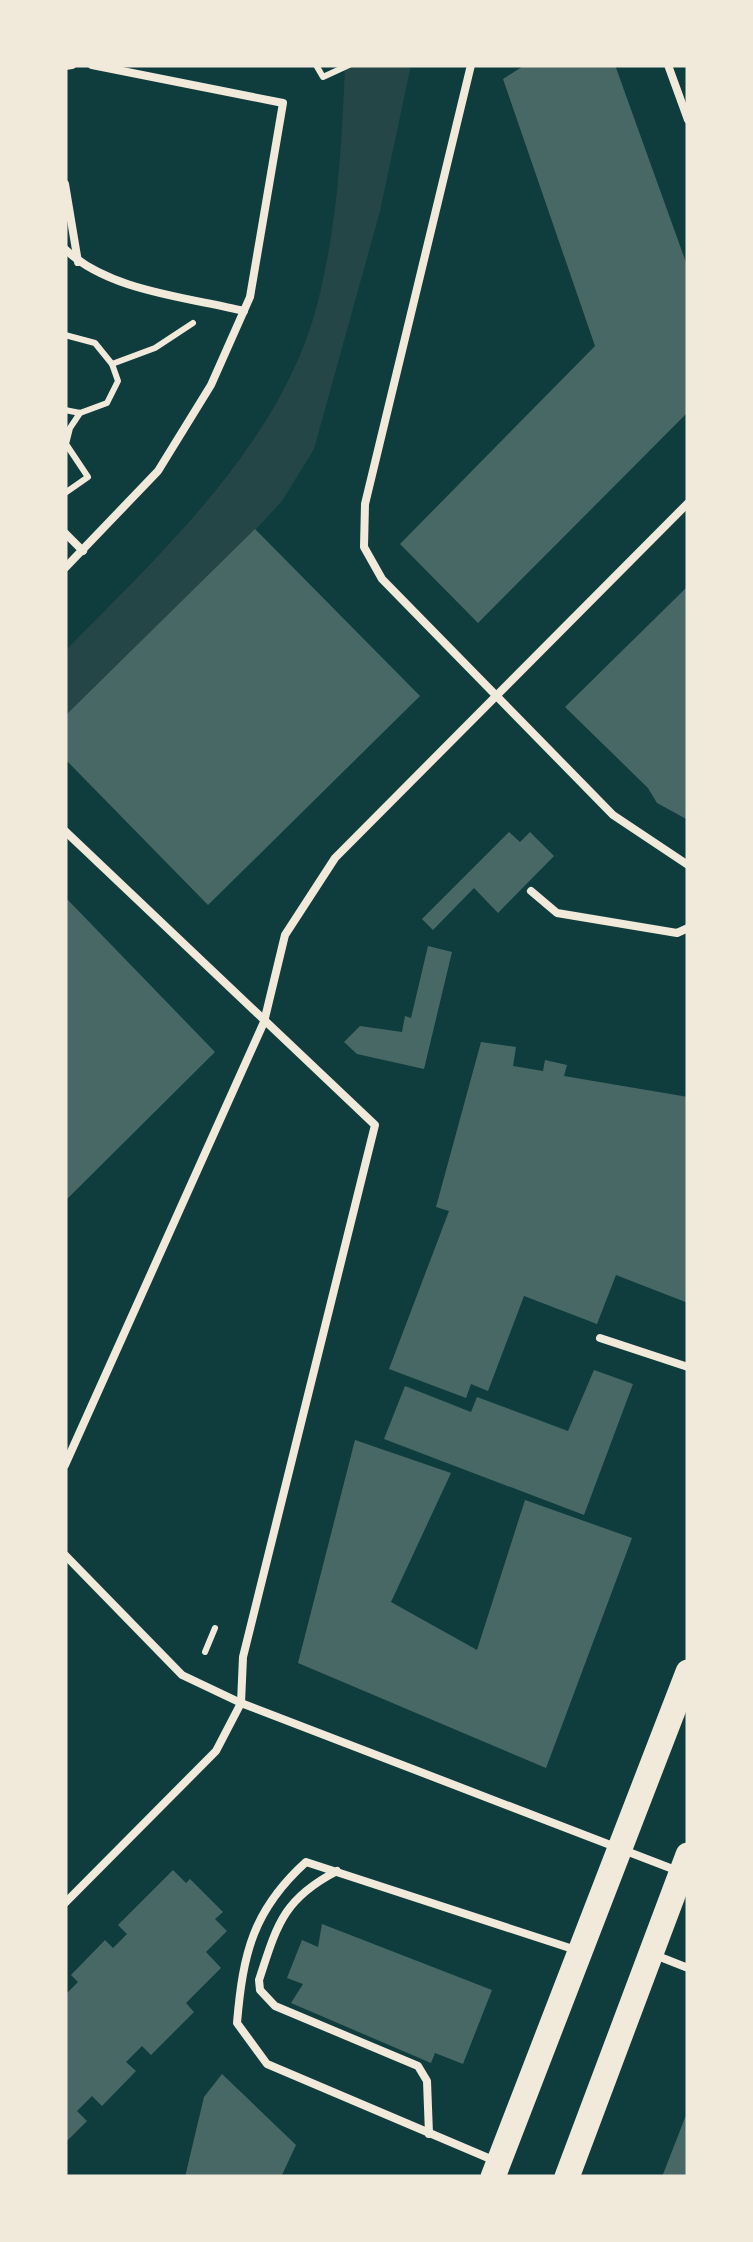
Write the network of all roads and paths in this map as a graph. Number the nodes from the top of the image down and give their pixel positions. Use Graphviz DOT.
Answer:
graph roads {
  1 [pos="92,65"];
  2 [pos="316,65"];
  3 [pos="349,65"];
  4 [pos="471,65"];
  5 [pos="668,65"];
  6 [pos="688,120"];
  7 [pos="65,184"];
  8 [pos="65,249"];
  9 [pos="78,262"];
  10 [pos="244,311"];
  11 [pos="194,322"];
  12 [pos="65,335"];
  13 [pos="112,364"];
  14 [pos="65,410"];
  15 [pos="80,413"];
  16 [pos="65,493"];
  17 [pos="688,503"];
  18 [pos="65,533"];
  19 [pos="82,550"];
  20 [pos="65,568"];
  21 [pos="496,696"];
  22 [pos="65,831"];
  23 [pos="688,865"];
  24 [pos="531,890"];
  25 [pos="688,928"];
  26 [pos="264,1022"];
  27 [pos="600,1338"];
  28 [pos="688,1366"];
  29 [pos="65,1466"];
  30 [pos="65,1556"];
  31 [pos="215,1628"];
  32 [pos="205,1652"];
  33 [pos="688,1672"];
  34 [pos="241,1703"];
  35 [pos="620,1848"];
  36 [pos="685,1864"];
  37 [pos="337,1871"];
  38 [pos="65,1903"];
  39 [pos="580,1952"];
  40 [pos="651,1954"];
  41 [pos="688,1968"];
  42 [pos="429,2134"];
  43 [pos="496,2169"];
  44 [pos="567,2177"];
  1 -- 10 [label="lane"];
  2 -- 3 [label="path"];
  4 -- 21 [label="lane"];
  5 -- 6 [label="lane"];
  7 -- 9 [label="lane"];
  8 -- 9 [label="lane"];
  9 -- 10 [label="lane"];
  10 -- 19 [label="lane"];
  11 -- 13 [label="path"];
  12 -- 13 [label="path"];
  13 -- 15 [label="path"];
  14 -- 15 [label="path"];
  15 -- 16 [label="path"];
  17 -- 21 [label="lane"];
  18 -- 19 [label="lane"];
  19 -- 20 [label="lane"];
  21 -- 23 [label="lane"];
  21 -- 26 [label="lane"];
  22 -- 26 [label="lane"];
  24 -- 25 [label="lane"];
  26 -- 29 [label="lane"];
  26 -- 34 [label="lane"];
  27 -- 28 [label="lane"];
  30 -- 34 [label="lane"];
  31 -- 32 [label="path"];
  33 -- 35 [label="main road"];
  34 -- 35 [label="lane"];
  34 -- 38 [label="lane"];
  35 -- 36 [label="lane"];
  35 -- 39 [label="main road"];
  36 -- 40 [label="main road"];
  37 -- 39 [label="lane"];
  37 -- 42 [label="lane"];
  37 -- 42 [label="lane"];
  39 -- 43 [label="main road"];
  40 -- 41 [label="lane"];
  40 -- 44 [label="main road"];
  42 -- 43 [label="lane"];
}
